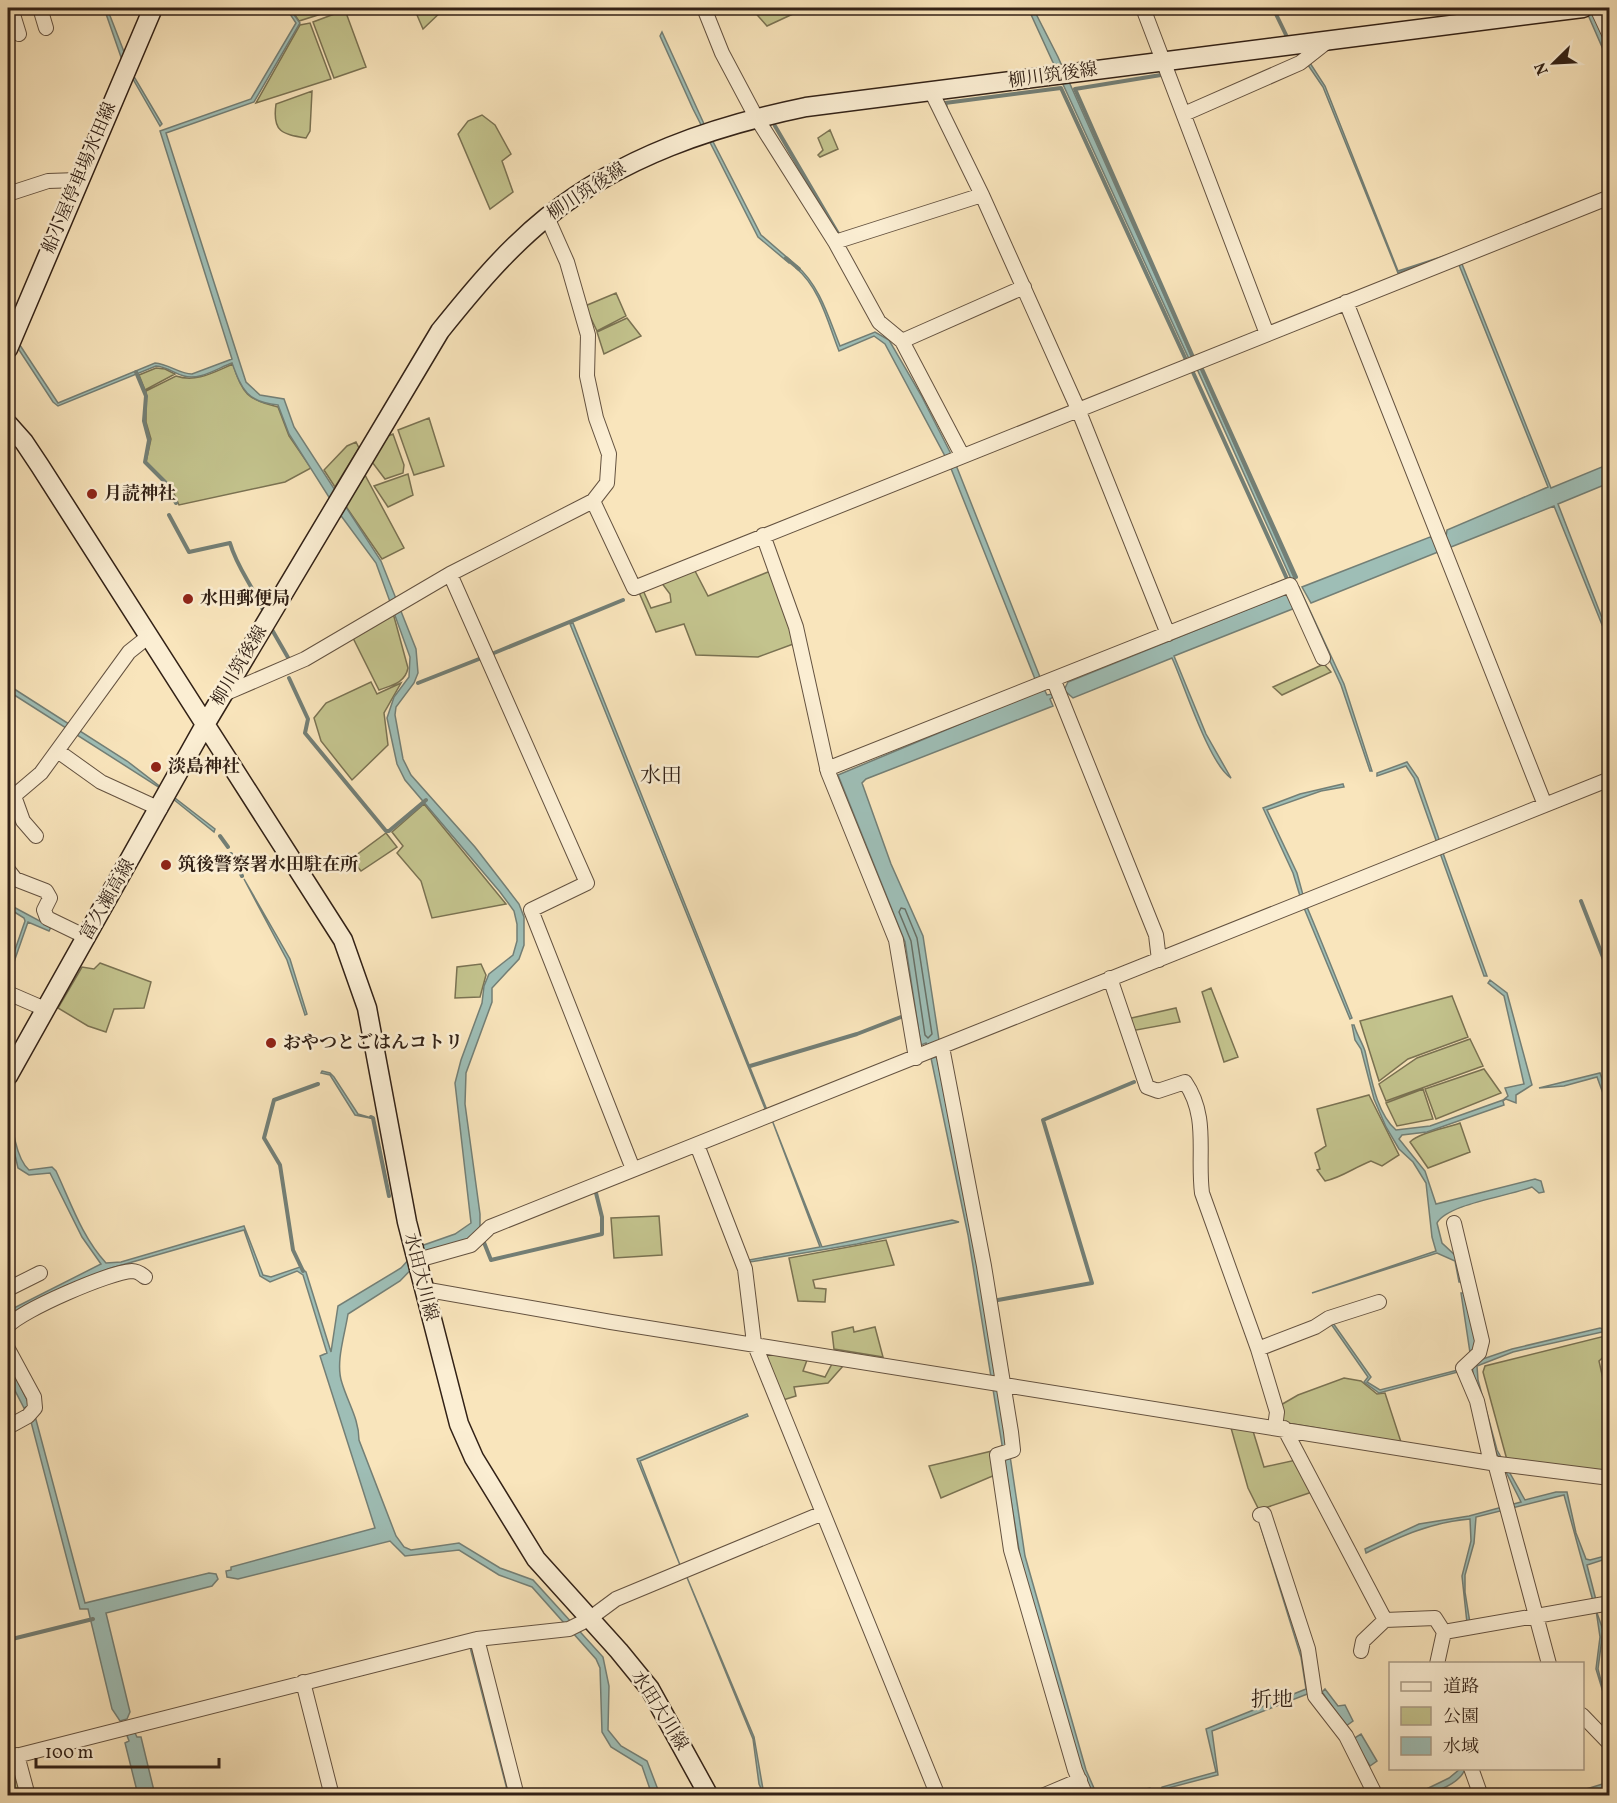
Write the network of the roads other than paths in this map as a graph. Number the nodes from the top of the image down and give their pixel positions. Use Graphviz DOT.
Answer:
graph roads {
  1 [pos="11,8"];
  2 [pos="40,8"];
  3 [pos="153,8"];
  4 [pos="704,8"];
  5 [pos="1143,8"];
  6 [pos="1578,8"];
  7 [pos="1597,8"];
  8 [pos="46,28"];
  9 [pos="19,34"];
  10 [pos="1610,36"];
  11 [pos="1328,41"];
  12 [pos="1164,62"];
  13 [pos="932,93"];
  14 [pos="1184,114"];
  15 [pos="756,117"];
  16 [pos="78,180"];
  17 [pos="8,194"];
  18 [pos="982,195"];
  19 [pos="1610,197"];
  20 [pos="547,217"];
  21 [pos="836,242"];
  22 [pos="1024,287"];
  23 [pos="1346,302"];
  24 [pos="1267,334"];
  25 [pos="902,341"];
  26 [pos="8,349"];
  27 [pos="1078,409"];
  28 [pos="8,424"];
  29 [pos="962,456"];
  30 [pos="593,501"];
  31 [pos="763,535"];
  32 [pos="450,574"];
  33 [pos="1168,634"];
  34 [pos="149,636"];
  35 [pos="1323,658"];
  36 [pos="1054,681"];
  37 [pos="224,694"];
  38 [pos="206,723"];
  39 [pos="59,752"];
  40 [pos="827,769"];
  41 [pos="1610,779"];
  42 [pos="10,799"];
  43 [pos="1545,805"];
  44 [pos="160,809"];
  45 [pos="36,836"];
  46 [pos="8,870"];
  47 [pos="80,934"];
  48 [pos="1160,960"];
  49 [pos="1110,978"];
  50 [pos="8,993"];
  51 [pos="45,1009"];
  52 [pos="942,1047"];
  53 [pos="916,1058"];
  54 [pos="8,1076"];
  55 [pos="697,1145"];
  56 [pos="633,1169"];
  57 [pos="1454,1223"];
  58 [pos="425,1258"];
  59 [pos="40,1273"];
  60 [pos="145,1277"];
  61 [pos="8,1289"];
  62 [pos="423,1289"];
  63 [pos="1372,1309"];
  64 [pos="8,1326"];
  65 [pos="754,1343"];
  66 [pos="8,1349"];
  67 [pos="1258,1349"];
  68 [pos="1004,1383"];
  69 [pos="8,1427"];
  70 [pos="1280,1428"];
  71 [pos="1493,1463"];
  72 [pos="1610,1478"];
  73 [pos="823,1513"];
  74 [pos="1260,1515"];
  75 [pos="1610,1603"];
  76 [pos="1538,1617"];
  77 [pos="1385,1620"];
  78 [pos="578,1625"];
  79 [pos="1444,1632"];
  80 [pos="477,1639"];
  81 [pos="1361,1651"];
  82 [pos="1437,1662"];
  83 [pos="1549,1662"];
  84 [pos="303,1682"];
  85 [pos="1584,1717"];
  86 [pos="1610,1744"];
  87 [pos="12,1757"];
  88 [pos="1472,1770"];
  89 [pos="1080,1780"];
  90 [pos="1610,1794"];
  91 [pos="28,1796"];
  92 [pos="332,1796"];
  93 [pos="517,1796"];
  94 [pos="709,1796"];
  95 [pos="938,1796"];
  96 [pos="1042,1796"];
  97 [pos="1086,1796"];
  98 [pos="1376,1796"];
  99 [pos="1481,1796"];
  100 [pos="1603,1796"];
  1 -- 9 [label="street"];
  2 -- 8 [label="street"];
  3 -- 16 [label="main road, 船小屋停車場水田線"];
  4 -- 15 [label="street"];
  5 -- 12 [label="street"];
  6 -- 11 [label="main road, 柳川筑後線"];
  7 -- 10 [label="street"];
  11 -- 12 [label="main road, 柳川筑後線"];
  11 -- 14 [label="street"];
  12 -- 13 [label="main road, 柳川筑後線"];
  12 -- 14 [label="street"];
  13 -- 15 [label="main road, 柳川筑後線"];
  13 -- 18 [label="street"];
  14 -- 24 [label="street"];
  15 -- 20 [label="main road, 柳川筑後線"];
  15 -- 21 [label="street"];
  16 -- 17 [label="street"];
  16 -- 26 [label="main road, 船小屋停車場水田線"];
  18 -- 21 [label="street"];
  18 -- 22 [label="street"];
  19 -- 23 [label="street"];
  20 -- 30 [label="street"];
  20 -- 37 [label="main road, 柳川筑後線"];
  21 -- 25 [label="street"];
  22 -- 25 [label="street"];
  22 -- 27 [label="street"];
  23 -- 24 [label="street"];
  23 -- 43 [label="street"];
  24 -- 27 [label="street"];
  25 -- 29 [label="street"];
  27 -- 29 [label="street"];
  27 -- 33 [label="street"];
  28 -- 34 [label="main road, 柳川筑後線"];
  29 -- 31 [label="street"];
  30 -- 31 [label="street"];
  30 -- 32 [label="street"];
  31 -- 40 [label="street"];
  32 -- 37 [label="street"];
  32 -- 56 [label="street"];
  33 -- 35 [label="street"];
  33 -- 36 [label="street"];
  34 -- 38 [label="main road, 柳川筑後線"];
  34 -- 39 [label="street"];
  36 -- 40 [label="street"];
  36 -- 48 [label="street"];
  37 -- 38 [label="main road, 柳川筑後線"];
  38 -- 44 [label="main road, 富久瀬高線"];
  38 -- 62 [label="main road, 水田大川線"];
  39 -- 42 [label="street"];
  39 -- 44 [label="street"];
  40 -- 53 [label="street"];
  41 -- 43 [label="street"];
  42 -- 45 [label="street"];
  43 -- 48 [label="street"];
  44 -- 51 [label="main road, 富久瀬高線"];
  46 -- 47 [label="street"];
  48 -- 49 [label="street"];
  49 -- 52 [label="street"];
  49 -- 67 [label="street"];
  50 -- 51 [label="street"];
  51 -- 54 [label="main road, 富久瀬高線"];
  52 -- 53 [label="street"];
  52 -- 68 [label="street"];
  53 -- 55 [label="street"];
  55 -- 56 [label="street"];
  55 -- 65 [label="street"];
  56 -- 58 [label="street"];
  57 -- 71 [label="street"];
  59 -- 61 [label="street"];
  60 -- 64 [label="street"];
  62 -- 65 [label="street"];
  62 -- 78 [label="main road, 水田大川線"];
  63 -- 67 [label="street"];
  65 -- 68 [label="street"];
  65 -- 73 [label="street"];
  66 -- 69 [label="street"];
  67 -- 70 [label="street"];
  68 -- 70 [label="street"];
  68 -- 89 [label="street"];
  70 -- 71 [label="street"];
  70 -- 77 [label="street"];
  71 -- 72 [label="street"];
  71 -- 76 [label="street"];
  73 -- 78 [label="street"];
  73 -- 95 [label="street"];
  74 -- 98 [label="street"];
  75 -- 76 [label="street"];
  76 -- 79 [label="street"];
  76 -- 83 [label="street"];
  77 -- 79 [label="street"];
  77 -- 81 [label="street"];
  78 -- 80 [label="street"];
  78 -- 94 [label="main road, 水田大川線"];
  79 -- 82 [label="street"];
  80 -- 84 [label="street"];
  80 -- 93 [label="street"];
  84 -- 87 [label="street"];
  84 -- 92 [label="street"];
  85 -- 86 [label="street"];
  87 -- 91 [label="street"];
  88 -- 99 [label="street"];
  89 -- 96 [label="street"];
  89 -- 97 [label="street"];
  90 -- 100 [label="street"];
}
